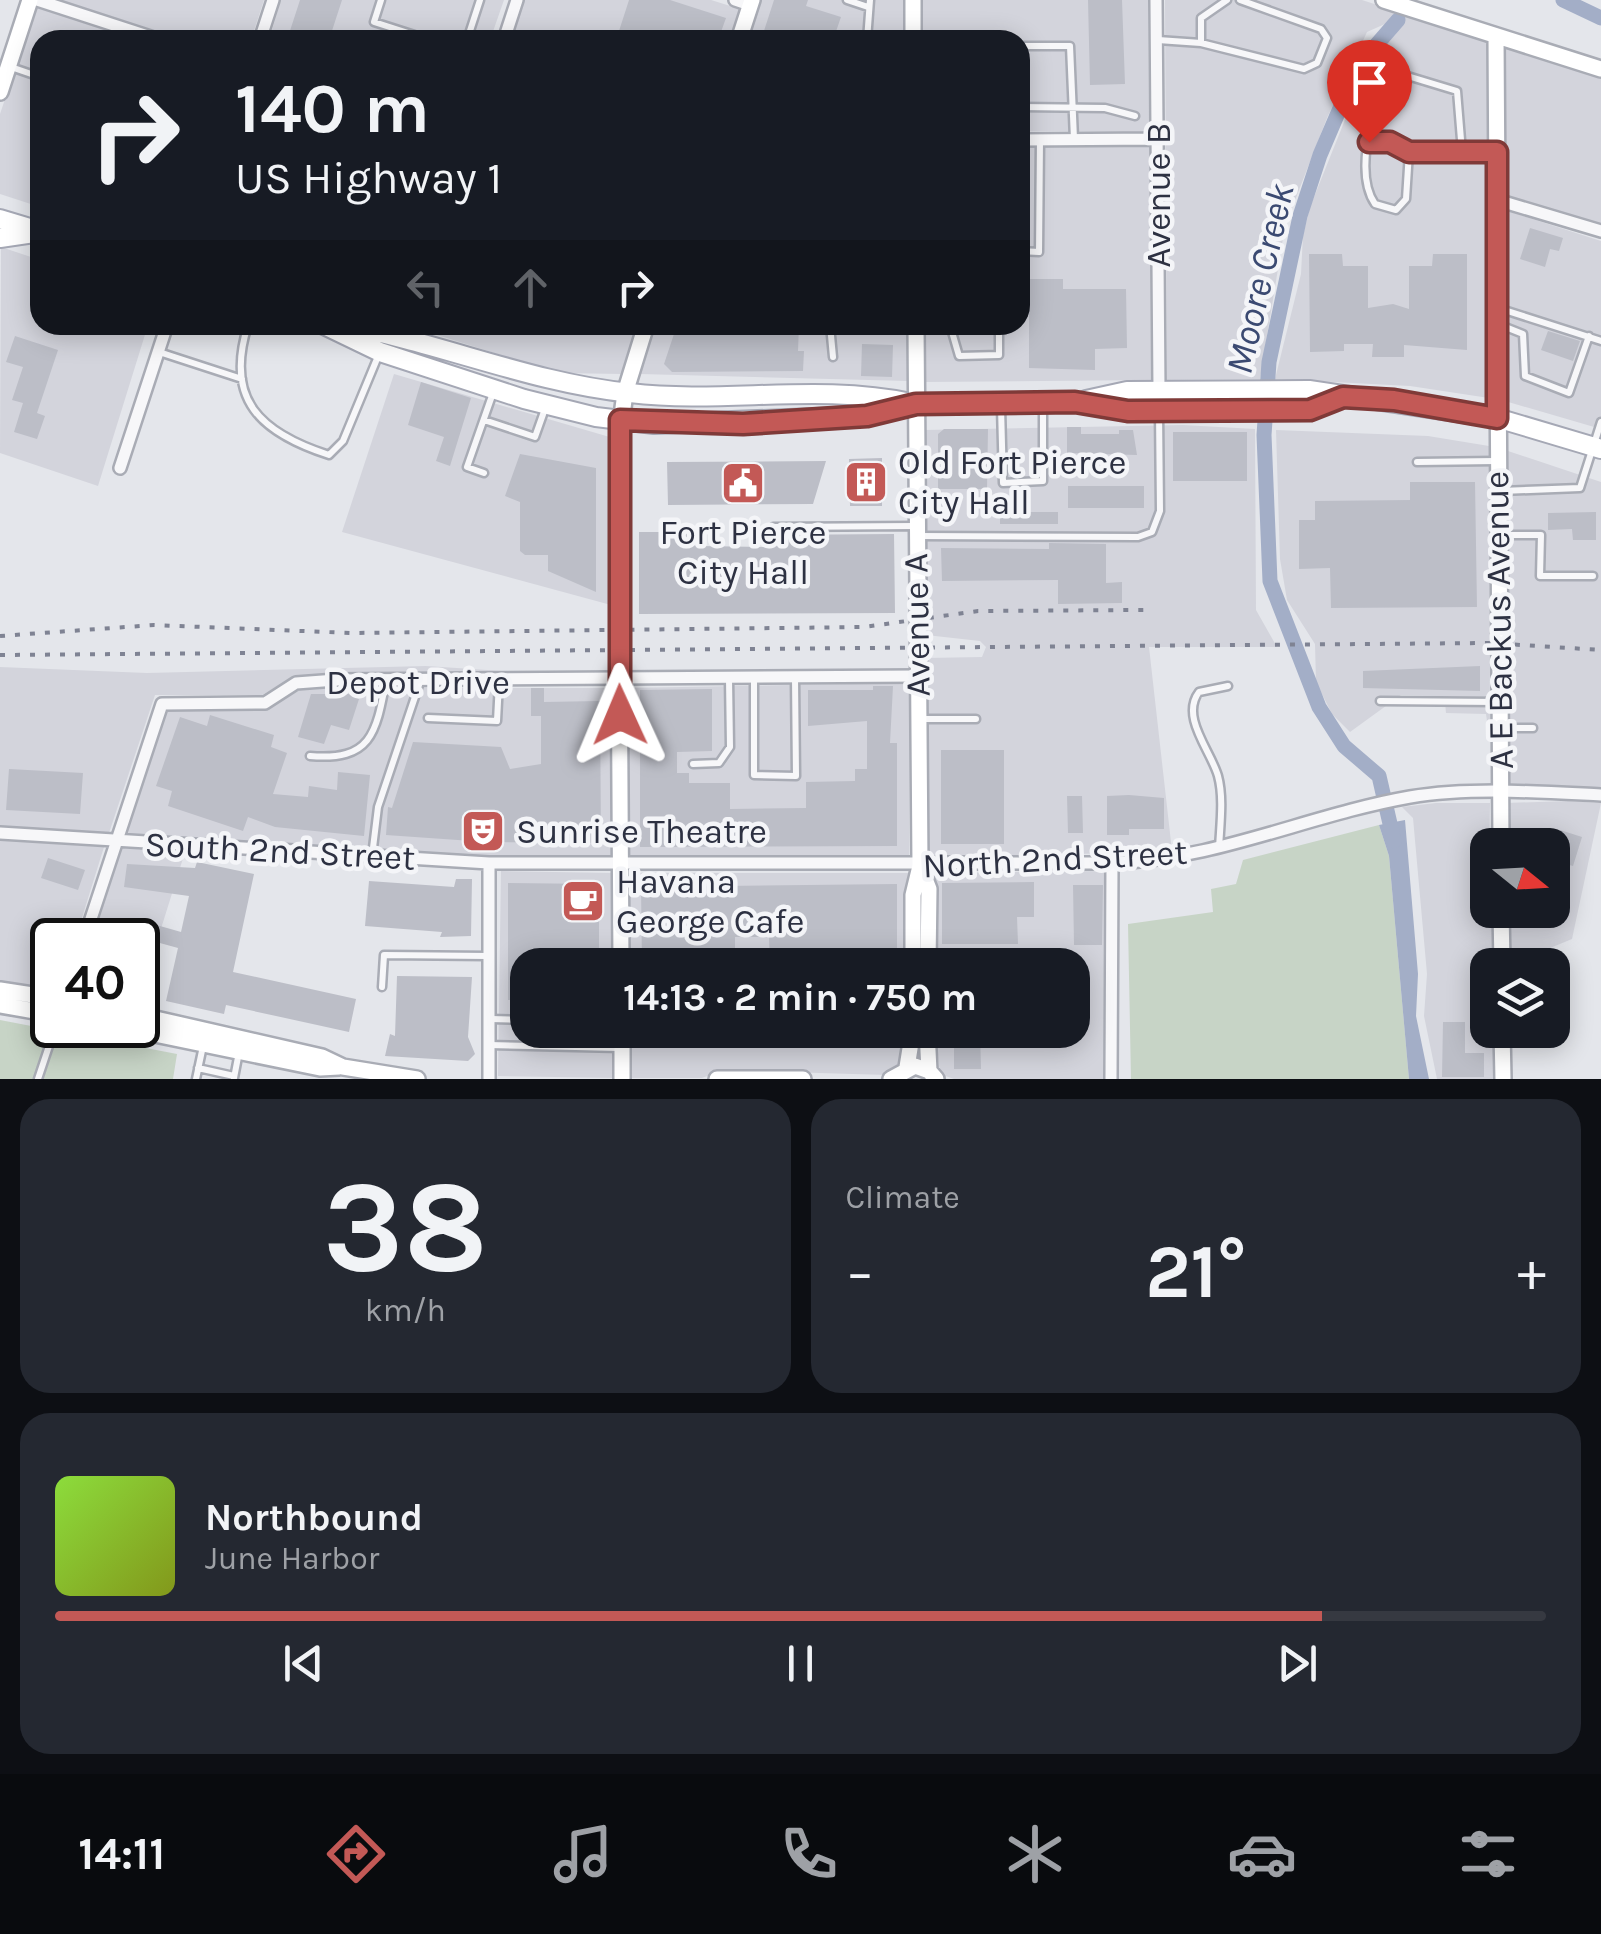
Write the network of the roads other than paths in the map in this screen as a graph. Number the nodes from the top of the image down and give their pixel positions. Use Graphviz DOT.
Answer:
graph roads {
  1 [pos="33,0"];
  2 [pos="274,0"];
  3 [pos="380,0"];
  4 [pos="480,0"];
  5 [pos="517,0"];
  6 [pos="847,0"];
  7 [pos="913,0"];
  8 [pos="1156,0"];
  9 [pos="1227,0"];
  10 [pos="1240,0"];
  11 [pos="1390,1"];
  12 [pos="745,2"];
  13 [pos="869,4"];
  14 [pos="73,6"];
  15 [pos="115,30"];
  16 [pos="264,30"];
  17 [pos="399,30"];
  18 [pos="470,30"];
  19 [pos="507,30"];
  20 [pos="741,30"];
  21 [pos="867,30"];
  22 [pos="913,30"];
  23 [pos="1496,36"];
  24 [pos="1157,40"];
  25 [pos="1201,43"];
  26 [pos="1030,46"];
  27 [pos="8,66"];
  28 [pos="1601,69"];
  29 [pos="30,74"];
  30 [pos="0,92"];
  31 [pos="1030,107"];
  32 [pos="1072,107"];
  33 [pos="1136,116"];
  34 [pos="1158,139"];
  35 [pos="1030,140"];
  36 [pos="1040,140"];
  37 [pos="1074,140"];
  38 [pos="1369,142"];
  39 [pos="1409,152"];
  40 [pos="1462,152"];
  41 [pos="1497,152"];
  42 [pos="1497,200"];
  43 [pos="0,218"];
  44 [pos="30,228"];
  45 [pos="1601,231"];
  46 [pos="30,234"];
  47 [pos="0,238"];
  48 [pos="1030,252"];
  49 [pos="1497,316"];
  50 [pos="164,335"];
  51 [pos="245,335"];
  52 [pos="345,335"];
  53 [pos="393,335"];
  54 [pos="643,335"];
  55 [pos="831,335"];
  56 [pos="916,335"];
  57 [pos="953,335"];
  58 [pos="999,335"];
  59 [pos="1589,336"];
  60 [pos="1601,341"];
  61 [pos="158,352"];
  62 [pos="380,352"];
  63 [pos="833,356"];
  64 [pos="243,379"];
  65 [pos="494,389"];
  66 [pos="1159,390"];
  67 [pos="625,393"];
  68 [pos="1343,397"];
  69 [pos="1075,402"];
  70 [pos="1001,403"];
  71 [pos="1043,403"];
  72 [pos="916,404"];
  73 [pos="546,405"];
  74 [pos="1159,410"];
  75 [pos="1497,418"];
  76 [pos="484,420"];
  77 [pos="620,420"];
  78 [pos="1601,422"];
  79 [pos="1597,448"];
  80 [pos="1497,461"];
  81 [pos="1417,462"];
  82 [pos="120,468"];
  83 [pos="484,473"];
  84 [pos="1497,491"];
  85 [pos="773,526"];
  86 [pos="916,531"];
  87 [pos="1498,535"];
  88 [pos="1593,576"];
  89 [pos="918,676"];
  90 [pos="795,678"];
  91 [pos="729,679"];
  92 [pos="754,679"];
  93 [pos="619,680"];
  94 [pos="386,681"];
  95 [pos="420,682"];
  96 [pos="499,682"];
  97 [pos="1228,686"];
  98 [pos="1380,701"];
  99 [pos="1499,702"];
  100 [pos="428,718"];
  101 [pos="918,719"];
  102 [pos="976,719"];
  103 [pos="1500,728"];
  104 [pos="1533,728"];
  105 [pos="310,756"];
  106 [pos="693,764"];
  107 [pos="1500,794"];
  108 [pos="1601,795"];
  109 [pos="1501,828"];
  110 [pos="0,833"];
  111 [pos="114,841"];
  112 [pos="1219,850"];
  113 [pos="372,856"];
  114 [pos="489,863"];
  115 [pos="1112,863"];
  116 [pos="621,866"];
  117 [pos="920,866"];
  118 [pos="91,918"];
  119 [pos="622,948"];
  120 [pos="913,948"];
  121 [pos="928,948"];
  122 [pos="489,956"];
  123 [pos="382,986"];
  124 [pos="0,990"];
  125 [pos="30,995"];
  126 [pos="0,1005"];
  127 [pos="30,1010"];
  128 [pos="490,1018"];
  129 [pos="510,1019"];
  130 [pos="160,1021"];
  131 [pos="160,1035"];
  132 [pos="203,1044"];
  133 [pos="510,1044"];
  134 [pos="489,1045"];
  135 [pos="48,1048"];
  136 [pos="622,1048"];
  137 [pos="904,1048"];
  138 [pos="929,1048"];
  139 [pos="1502,1048"];
  140 [pos="239,1052"];
  141 [pos="343,1067"];
  142 [pos="198,1068"];
  143 [pos="893,1075"];
  144 [pos="933,1075"];
  145 [pos="1111,1076"];
  146 [pos="234,1078"];
  147 [pos="390,1078"];
  148 [pos="38,1079"];
  149 [pos="196,1079"];
  150 [pos="417,1079"];
  151 [pos="490,1079"];
  152 [pos="622,1079"];
  153 [pos="718,1079"];
  154 [pos="803,1079"];
  155 [pos="1503,1079"];
  1 -- 14 [label="street"];
  1 -- 27 [label="street"];
  2 -- 16 [label="street"];
  3 -- 17 [label="lane"];
  4 -- 18 [label="lane"];
  5 -- 19 [label="street"];
  6 -- 13 [label="lane"];
  7 -- 22 [label="street"];
  8 -- 24 [label="street, Avenue B"];
  9 -- 25 [label="lane"];
  10 -- 25 [label="lane"];
  11 -- 23 [label="street"];
  12 -- 20 [label="street"];
  13 -- 21 [label="lane"];
  14 -- 15 [label="street"];
  23 -- 28 [label="street"];
  23 -- 41 [label="street, A E Backus Avenue"];
  24 -- 25 [label="lane"];
  24 -- 34 [label="street, Avenue B"];
  26 -- 32 [label="lane"];
  27 -- 29 [label="lane"];
  27 -- 30 [label="street"];
  31 -- 32 [label="lane"];
  32 -- 33 [label="lane"];
  32 -- 37 [label="lane"];
  34 -- 37 [label="street"];
  34 -- 66 [label="street, Avenue B"];
  35 -- 36 [label="street"];
  36 -- 37 [label="street"];
  36 -- 48 [label="lane"];
  38 -- 39 [label="lane"];
  38 -- 39 [label="lane"];
  38 -- 40 [label="lane"];
  39 -- 40 [label="lane"];
  40 -- 41 [label="lane"];
  41 -- 42 [label="street, A E Backus Avenue"];
  42 -- 45 [label="street"];
  42 -- 49 [label="street, A E Backus Avenue"];
  43 -- 44 [label="main road"];
  46 -- 47 [label="main road"];
  49 -- 59 [label="lane"];
  49 -- 59 [label="lane"];
  49 -- 75 [label="street, A E Backus Avenue"];
  50 -- 61 [label="street"];
  51 -- 64 [label="lane"];
  52 -- 62 [label="main road"];
  53 -- 67 [label="main road"];
  54 -- 67 [label="street"];
  55 -- 63 [label="lane"];
  56 -- 72 [label="street, Avenue A"];
  57 -- 58 [label="lane"];
  59 -- 60 [label="lane"];
  61 -- 64 [label="lane"];
  61 -- 82 [label="street"];
  62 -- 64 [label="lane"];
  62 -- 65 [label="main road"];
  65 -- 73 [label="main road"];
  65 -- 76 [label="lane"];
  66 -- 68 [label="main road"];
  66 -- 69 [label="main road"];
  67 -- 72 [label="main road"];
  67 -- 77 [label="street"];
  68 -- 74 [label="main road"];
  68 -- 75 [label="main road"];
  69 -- 71 [label="main road"];
  69 -- 74 [label="main road"];
  70 -- 71 [label="main road"];
  70 -- 71 [label="lane"];
  70 -- 72 [label="main road"];
  72 -- 77 [label="main road"];
  72 -- 86 [label="street, Avenue A"];
  73 -- 76 [label="lane"];
  73 -- 77 [label="main road"];
  74 -- 86 [label="lane"];
  75 -- 79 [label="main road"];
  75 -- 80 [label="street, A E Backus Avenue"];
  76 -- 83 [label="lane"];
  77 -- 93 [label="street"];
  78 -- 79 [label="lane"];
  79 -- 84 [label="lane"];
  80 -- 81 [label="lane"];
  80 -- 84 [label="street, A E Backus Avenue"];
  84 -- 87 [label="street, A E Backus Avenue"];
  85 -- 86 [label="lane"];
  86 -- 89 [label="street, Avenue A"];
  87 -- 88 [label="lane"];
  87 -- 99 [label="street, A E Backus Avenue"];
  89 -- 90 [label="street, Depot Drive"];
  89 -- 101 [label="street, Avenue A"];
  90 -- 92 [label="street, Depot Drive"];
  90 -- 92 [label="lane"];
  91 -- 92 [label="street, Depot Drive"];
  91 -- 93 [label="street, Depot Drive"];
  91 -- 106 [label="lane"];
  93 -- 96 [label="street, Depot Drive"];
  93 -- 116 [label="street"];
  94 -- 95 [label="street, Depot Drive"];
  94 -- 105 [label="lane"];
  94 -- 111 [label="street, Depot Drive"];
  95 -- 96 [label="street, Depot Drive"];
  95 -- 113 [label="lane"];
  96 -- 100 [label="lane"];
  97 -- 112 [label="lane"];
  98 -- 99 [label="lane"];
  99 -- 103 [label="street, A E Backus Avenue"];
  101 -- 102 [label="lane"];
  101 -- 117 [label="street, Avenue A"];
  103 -- 104 [label="lane"];
  103 -- 107 [label="street, A E Backus Avenue"];
  107 -- 108 [label="street, North 2nd Street"];
  107 -- 109 [label="street, A E Backus Avenue"];
  107 -- 112 [label="street, North 2nd Street"];
  110 -- 111 [label="street, South 2nd Street"];
  111 -- 113 [label="street, South 2nd Street"];
  111 -- 118 [label="street"];
  112 -- 115 [label="street, North 2nd Street"];
  113 -- 114 [label="street, South 2nd Street"];
  114 -- 116 [label="street, South 2nd Street"];
  114 -- 122 [label="street"];
  115 -- 117 [label="street, North 2nd Street"];
  115 -- 145 [label="street"];
  116 -- 117 [label="street, North 2nd Street"];
  116 -- 119 [label="street"];
  117 -- 120 [label="street, Avenue A"];
  117 -- 121 [label="street, Avenue A"];
  122 -- 123 [label="lane"];
  122 -- 128 [label="street"];
  124 -- 125 [label="street"];
  126 -- 127 [label="street"];
  128 -- 129 [label="lane"];
  128 -- 134 [label="street"];
  130 -- 141 [label="street"];
  131 -- 132 [label="street"];
  132 -- 140 [label="street"];
  132 -- 142 [label="lane"];
  133 -- 134 [label="lane"];
  134 -- 151 [label="street"];
  135 -- 148 [label="lane"];
  136 -- 152 [label="street"];
  137 -- 143 [label="street"];
  138 -- 144 [label="street"];
  139 -- 155 [label="street"];
  140 -- 141 [label="street"];
  140 -- 146 [label="lane"];
  141 -- 147 [label="street"];
  142 -- 146 [label="lane"];
  142 -- 149 [label="lane"];
  143 -- 144 [label="street"];
  147 -- 150 [label="street"];
  153 -- 154 [label="street"];
}
